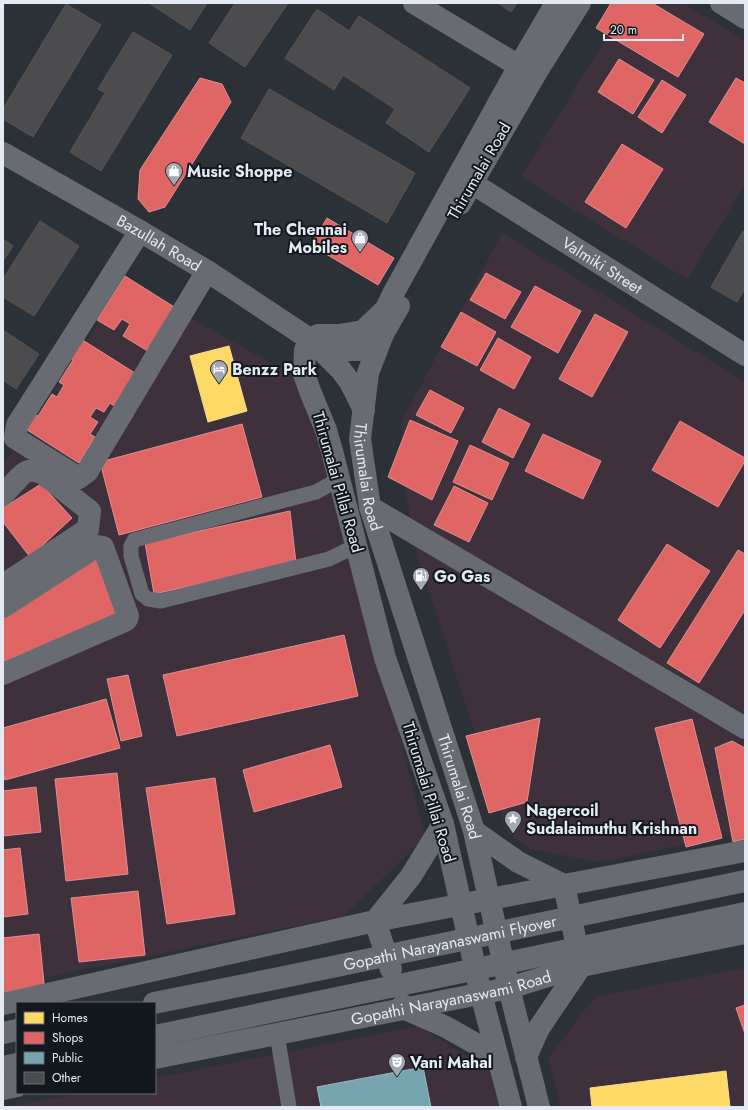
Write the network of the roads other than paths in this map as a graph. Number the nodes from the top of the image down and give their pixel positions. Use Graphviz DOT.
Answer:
graph roads {
  1 [pos="414,3"];
  2 [pos="556,3"];
  3 [pos="580,3"];
  4 [pos="721,3"];
  5 [pos="745,18"];
  6 [pos="528,69"];
  7 [pos="3,153"];
  8 [pos="466,179"];
  9 [pos="140,231"];
  10 [pos="207,271"];
  11 [pos="383,334"];
  12 [pos="311,340"];
  13 [pos="745,355"];
  14 [pos="364,410"];
  15 [pos="339,479"];
  16 [pos="3,495"];
  17 [pos="370,507"];
  18 [pos="356,546"];
  19 [pos="3,585"];
  20 [pos="3,607"];
  21 [pos="3,674"];
  22 [pos="745,728"];
  23 [pos="443,824"];
  24 [pos="474,831"];
  25 [pos="745,851"];
  26 [pos="745,881"];
  27 [pos="564,885"];
  28 [pos="490,899"];
  29 [pos="462,904"];
  30 [pos="745,912"];
  31 [pos="375,921"];
  32 [pos="745,933"];
  33 [pos="582,966"];
  34 [pos="509,988"];
  35 [pos="481,994"];
  36 [pos="156,1003"];
  37 [pos="3,1004"];
  38 [pos="405,1009"];
  39 [pos="16,1030"];
  40 [pos="3,1033"];
  41 [pos="277,1034"];
  42 [pos="156,1036"];
  43 [pos="497,1056"];
  44 [pos="526,1057"];
  45 [pos="156,1058"];
  46 [pos="16,1064"];
  47 [pos="3,1067"];
  48 [pos="16,1086"];
  49 [pos="3,1088"];
  50 [pos="289,1107"];
  51 [pos="511,1107"];
  52 [pos="538,1107"];
  1 -- 6 [label="main road"];
  2 -- 6 [label="main road"];
  3 -- 6 [label="main road"];
  4 -- 5 [label="main road"];
  6 -- 8 [label="main road"];
  7 -- 9 [label="main road, Bazullah Road"];
  8 -- 11 [label="main road, Thirumalai Road"];
  8 -- 12 [label="main road"];
  8 -- 13 [label="main road, Valmiki Street"];
  9 -- 10 [label="main road, Bazullah Road"];
  9 -- 10 [label="main road"];
  10 -- 12 [label="main road, Bazullah Road"];
  11 -- 12 [label="main road"];
  11 -- 14 [label="main road, Thirumalai Road"];
  12 -- 14 [label="main road"];
  12 -- 15 [label="main road, Thirumalai Pillai Road"];
  14 -- 17 [label="main road, Thirumalai Road"];
  15 -- 18 [label="main road, Thirumalai Pillai Road"];
  15 -- 18 [label="lane"];
  16 -- 19 [label="main road"];
  17 -- 22 [label="main road"];
  17 -- 24 [label="main road, Thirumalai Road"];
  18 -- 23 [label="main road, Thirumalai Pillai Road"];
  20 -- 21 [label="main road"];
  23 -- 29 [label="main road, Thirumalai Pillai Road"];
  23 -- 31 [label="main road"];
  24 -- 27 [label="main road"];
  24 -- 28 [label="main road, Thirumalai Road"];
  25 -- 27 [label="main road"];
  26 -- 36 [label="main road, Gopathi Narayanaswami Flyover"];
  27 -- 28 [label="main road"];
  27 -- 33 [label="main road"];
  28 -- 29 [label="main road"];
  28 -- 34 [label="main road, Thirumalai Road"];
  29 -- 31 [label="main road"];
  29 -- 35 [label="main road, Thirumalai Pillai Road"];
  30 -- 42 [label="main road, Gopathi Narayanaswami Flyover"];
  31 -- 37 [label="main road"];
  31 -- 38 [label="main road"];
  32 -- 33 [label="main road, Gopathi Narayanaswami Road"];
  33 -- 34 [label="main road, Gopathi Narayanaswami Road"];
  33 -- 44 [label="main road"];
  34 -- 35 [label="main road, Gopathi Narayanaswami Road"];
  34 -- 44 [label="main road, Thirumalai Road"];
  35 -- 38 [label="main road, Gopathi Narayanaswami Road"];
  35 -- 43 [label="main road, Thirumalai Pillai Road"];
  38 -- 41 [label="main road, Gopathi Narayanaswami Road"];
  38 -- 43 [label="main road"];
  39 -- 40 [label="main road"];
  41 -- 45 [label="main road, Gopathi Narayanaswami Road"];
  41 -- 50 [label="lane"];
  43 -- 51 [label="main road, Thirumalai Pillai Road"];
  44 -- 52 [label="main road, Thirumalai Road"];
  46 -- 47 [label="main road"];
  48 -- 49 [label="main road"];
}
